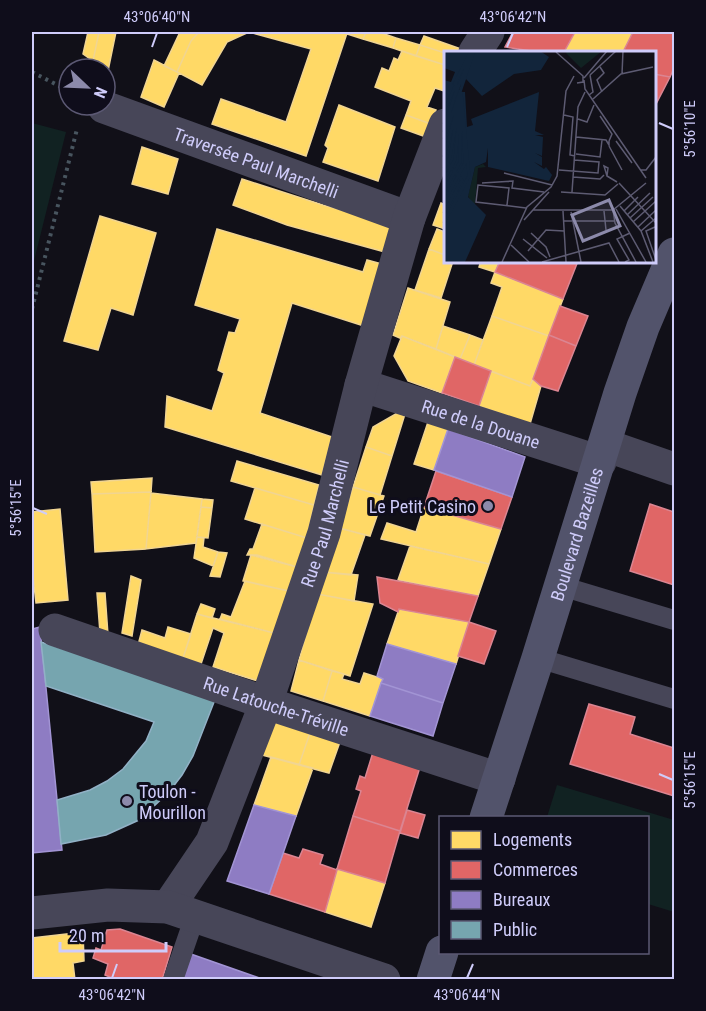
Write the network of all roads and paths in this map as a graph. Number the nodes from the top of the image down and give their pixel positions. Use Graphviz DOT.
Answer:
graph roads {
  1 [pos="488,32"];
  2 [pos="476,51"];
  3 [pos="32,72"];
  4 [pos="57,85"];
  5 [pos="117,112"];
  6 [pos="77,128"];
  7 [pos="444,128"];
  8 [pos="409,218"];
  9 [pos="675,254"];
  10 [pos="32,309"];
  11 [pos="361,386"];
  12 [pos="603,453"];
  13 [pos="675,470"];
  14 [pos="561,586"];
  15 [pos="675,620"];
  16 [pos="55,630"];
  17 [pos="538,658"];
  18 [pos="675,699"];
  19 [pos="266,703"];
  20 [pos="499,779"];
  21 [pos="487,816"];
  22 [pos="182,911"];
  23 [pos="32,913"];
  24 [pos="441,954"];
  25 [pos="173,980"];
  26 [pos="384,980"];
  27 [pos="433,980"];
  1 -- 2 [label="street"];
  3 -- 4 [label="path"];
  5 -- 8 [label="street, Traversée Paul Marchelli"];
  6 -- 10 [label="path"];
  7 -- 8 [label="street, Rue Paul Marchelli"];
  8 -- 11 [label="street, Rue Paul Marchelli"];
  9 -- 12 [label="main road, Boulevard Bazeilles"];
  11 -- 12 [label="street, Rue de la Douane"];
  11 -- 19 [label="street, Rue Paul Marchelli"];
  12 -- 13 [label="street, Rue de la Douane"];
  12 -- 14 [label="main road, Boulevard Bazeilles"];
  14 -- 15 [label="lane"];
  14 -- 17 [label="main road, Boulevard Bazeilles"];
  16 -- 19 [label="street, Rue Latouche-Tréville"];
  17 -- 18 [label="lane"];
  17 -- 20 [label="main road, Boulevard Bazeilles"];
  19 -- 20 [label="street, Rue Latouche-Tréville"];
  19 -- 22 [label="street, Rue Paul Marchelli"];
  20 -- 21 [label="main road, Boulevard Bazeilles"];
  22 -- 23 [label="street"];
  22 -- 25 [label="lane"];
  22 -- 26 [label="street"];
  24 -- 27 [label="main road"];
}
